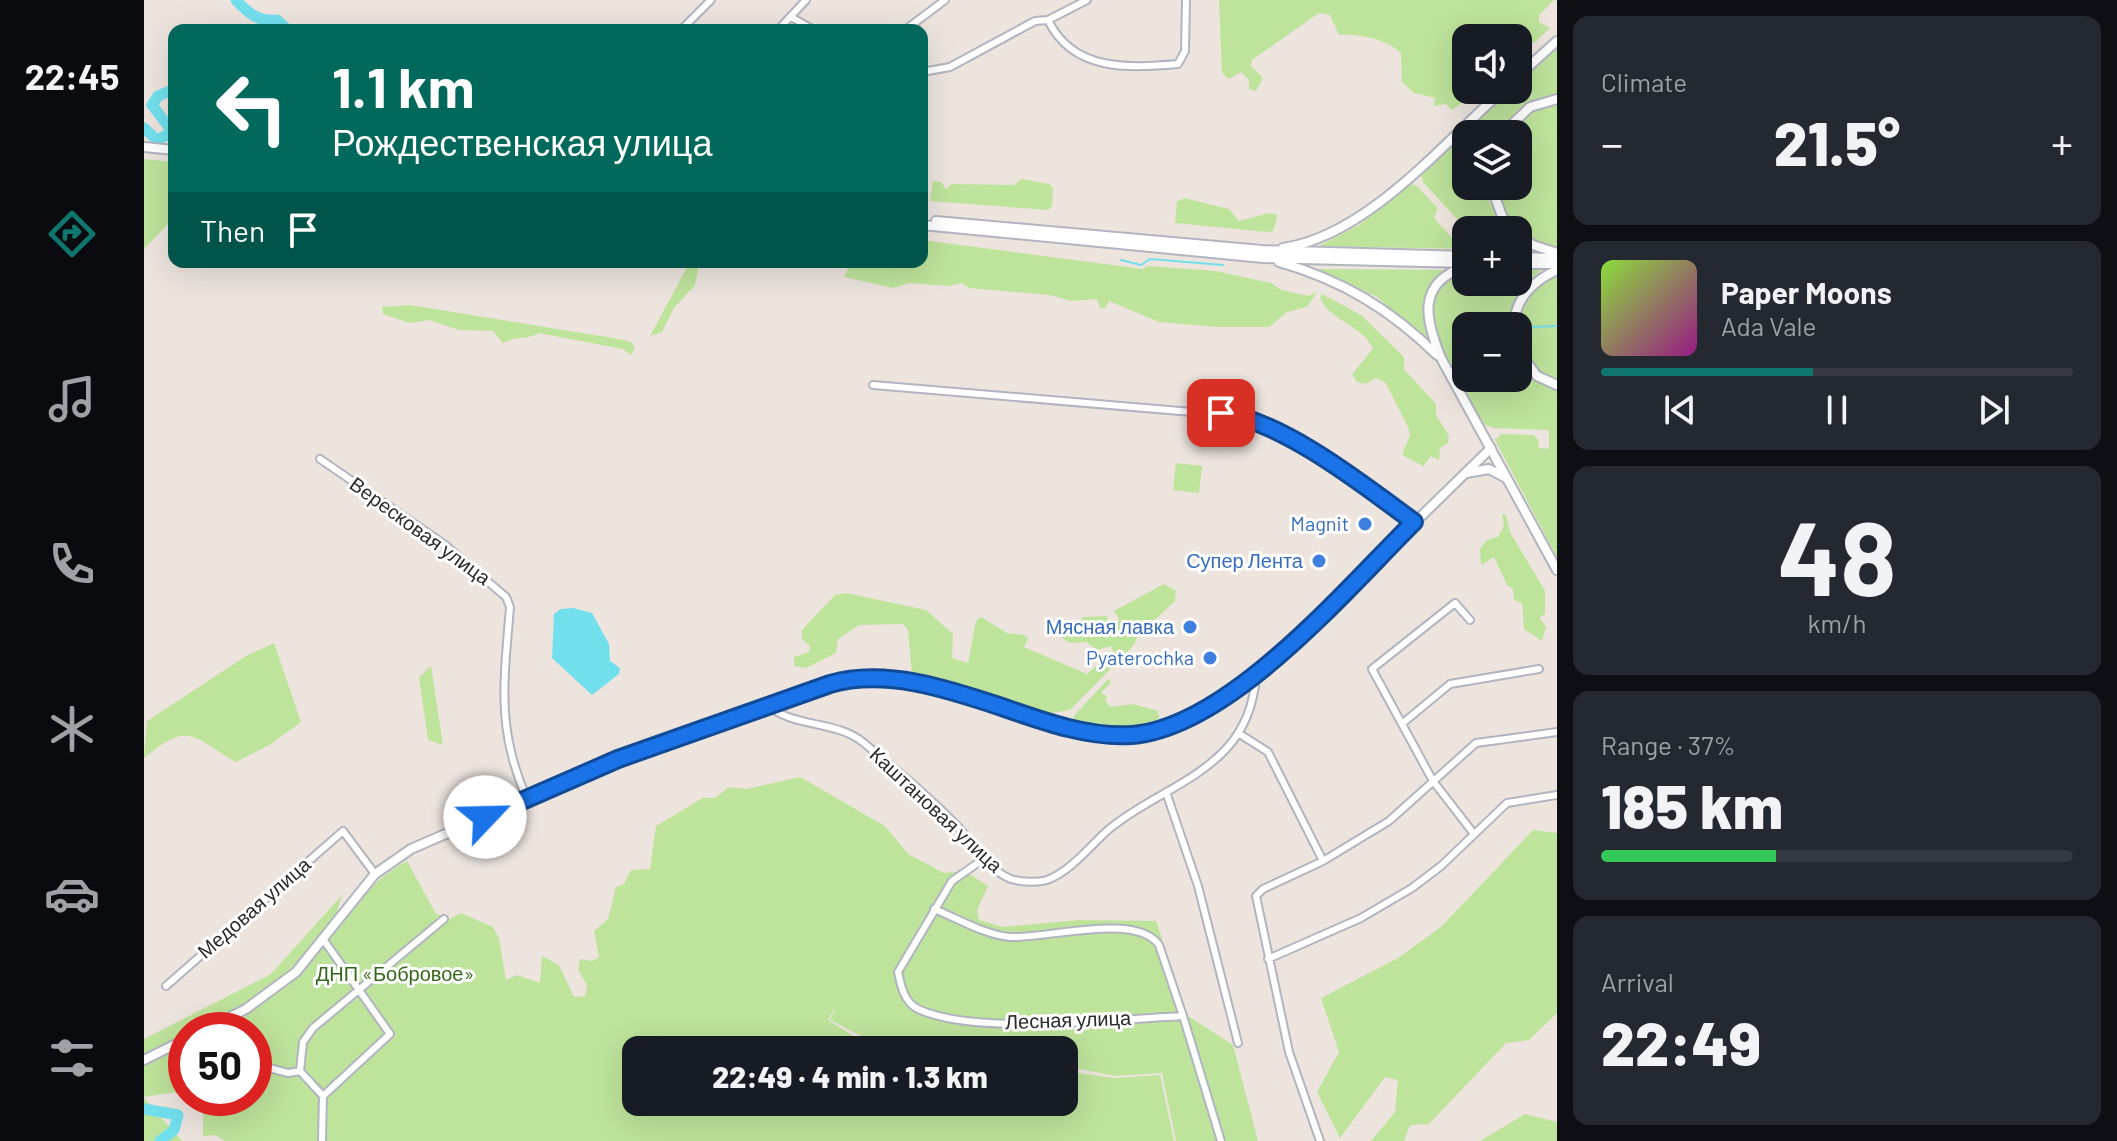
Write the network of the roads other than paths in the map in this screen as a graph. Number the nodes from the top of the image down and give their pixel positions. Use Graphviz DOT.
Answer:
graph roads {
  1 [pos="711,0"];
  2 [pos="806,0"];
  3 [pos="945,0"];
  4 [pos="1087,0"];
  5 [pos="1186,0"];
  6 [pos="791,17"];
  7 [pos="1048,20"];
  8 [pos="687,24"];
  9 [pos="784,24"];
  10 [pos="803,24"];
  11 [pos="913,24"];
  12 [pos="1557,41"];
  13 [pos="1532,63"];
  14 [pos="928,71"];
  15 [pos="1557,99"];
  16 [pos="1487,104"];
  17 [pos="1517,120"];
  18 [pos="144,147"];
  19 [pos="168,149"];
  20 [pos="928,223"];
  21 [pos="1532,244"];
  22 [pos="1263,254"];
  23 [pos="1452,256"];
  24 [pos="1557,256"];
  25 [pos="1532,257"];
  26 [pos="1452,263"];
  27 [pos="1532,265"];
  28 [pos="1557,267"];
  29 [pos="1452,272"];
  30 [pos="1517,312"];
  31 [pos="1441,358"];
  32 [pos="1532,369"];
  33 [pos="873,385"];
  34 [pos="1557,385"];
  35 [pos="1481,431"];
  36 [pos="1491,448"];
  37 [pos="320,459"];
  38 [pos="1474,464"];
  39 [pos="1464,474"];
  40 [pos="1507,478"];
  41 [pos="1414,522"];
  42 [pos="1557,569"];
  43 [pos="1470,620"];
  44 [pos="1539,669"];
  45 [pos="1256,676"];
  46 [pos="769,706"];
  47 [pos="1403,723"];
  48 [pos="1557,732"];
  49 [pos="1238,733"];
  50 [pos="1433,781"];
  51 [pos="1166,792"];
  52 [pos="1557,795"];
  53 [pos="527,799"];
  54 [pos="1474,834"];
  55 [pos="985,858"];
  56 [pos="1323,861"];
  57 [pos="375,874"];
  58 [pos="934,909"];
  59 [pos="444,919"];
  60 [pos="323,939"];
  61 [pos="1268,959"];
  62 [pos="166,986"];
  63 [pos="358,990"];
  64 [pos="240,1012"];
  65 [pos="1183,1016"];
  66 [pos="1238,1043"];
  67 [pos="168,1048"];
  68 [pos="144,1060"];
  69 [pos="272,1069"];
  70 [pos="300,1071"];
  71 [pos="323,1096"];
  72 [pos="322,1141"];
  73 [pos="1221,1141"];
  74 [pos="1320,1141"];
  1 -- 8 [label="street"];
  2 -- 6 [label="street"];
  3 -- 11 [label="street"];
  4 -- 7 [label="street"];
  5 -- 7 [label="street"];
  6 -- 9 [label="street"];
  6 -- 10 [label="street"];
  7 -- 14 [label="street"];
  12 -- 13 [label="main road"];
  15 -- 17 [label="main road"];
  16 -- 22 [label="main road"];
  18 -- 19 [label="main road"];
  20 -- 22 [label="main road"];
  21 -- 24 [label="main road"];
  22 -- 23 [label="main road"];
  22 -- 26 [label="main road"];
  22 -- 31 [label="main road"];
  24 -- 25 [label="main road"];
  27 -- 28 [label="main road"];
  28 -- 30 [label="main road"];
  29 -- 31 [label="main road"];
  31 -- 35 [label="main road"];
  32 -- 34 [label="main road"];
  33 -- 41 [label="street"];
  35 -- 36 [label="main road"];
  35 -- 38 [label="main road"];
  36 -- 38 [label="main road"];
  36 -- 40 [label="main road"];
  37 -- 53 [label="street, Вересковая улица"];
  38 -- 39 [label="main road"];
  39 -- 40 [label="main road"];
  39 -- 41 [label="main road"];
  40 -- 42 [label="main road"];
  41 -- 45 [label="main road"];
  43 -- 47 [label="street"];
  44 -- 47 [label="street"];
  45 -- 46 [label="main road"];
  45 -- 49 [label="street, Каштановая улица"];
  46 -- 53 [label="main road"];
  46 -- 55 [label="street, Каштановая улица"];
  47 -- 50 [label="street"];
  48 -- 50 [label="street"];
  49 -- 51 [label="street, Каштановая улица"];
  49 -- 56 [label="street"];
  50 -- 54 [label="street"];
  50 -- 56 [label="street"];
  51 -- 55 [label="street, Каштановая улица"];
  51 -- 66 [label="street"];
  52 -- 54 [label="street"];
  53 -- 57 [label="main road"];
  54 -- 61 [label="street"];
  55 -- 58 [label="street, Лесная улица"];
  56 -- 61 [label="street"];
  57 -- 60 [label="main road"];
  57 -- 62 [label="street, Медовая улица"];
  58 -- 65 [label="street"];
  58 -- 65 [label="street, Лесная улица"];
  59 -- 63 [label="street"];
  60 -- 63 [label="street"];
  60 -- 64 [label="main road"];
  61 -- 74 [label="street"];
  63 -- 70 [label="street"];
  63 -- 71 [label="street"];
  65 -- 73 [label="street"];
  67 -- 68 [label="main road"];
  69 -- 70 [label="street"];
  70 -- 71 [label="street"];
  71 -- 72 [label="street"];
}
